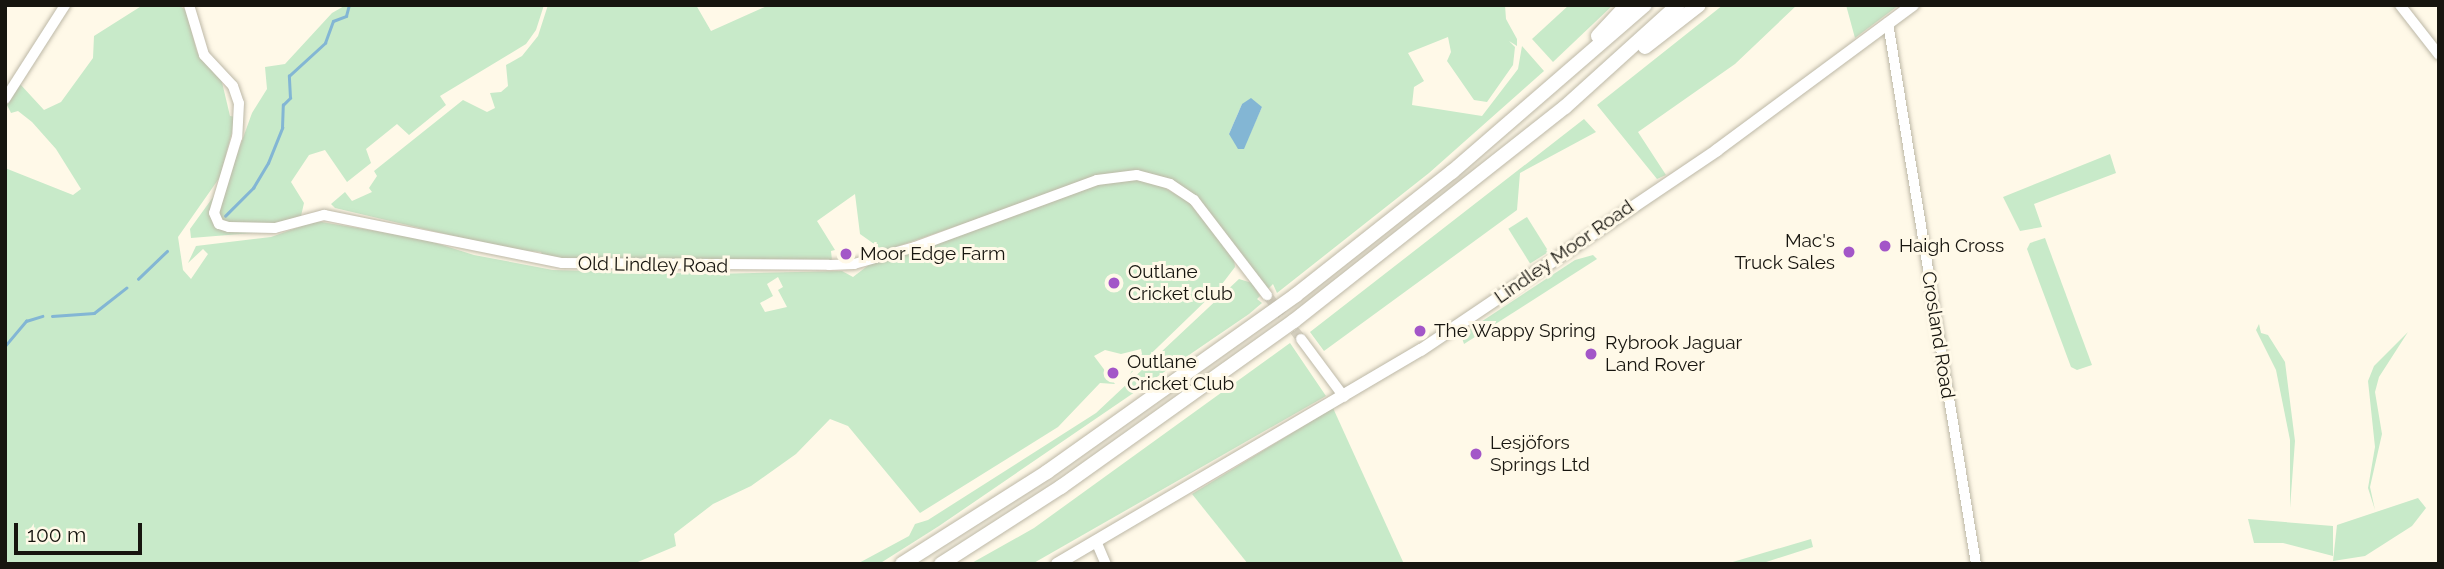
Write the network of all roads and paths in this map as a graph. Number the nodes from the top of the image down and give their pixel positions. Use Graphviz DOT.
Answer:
graph roads {
  1 [pos="65,5"];
  2 [pos="189,5"];
  3 [pos="1627,5"];
  4 [pos="1645,5"];
  5 [pos="1678,5"];
  6 [pos="1699,5"];
  7 [pos="1913,5"];
  8 [pos="2400,5"];
  9 [pos="1888,23"];
  10 [pos="2439,55"];
  11 [pos="5,99"];
  12 [pos="1535,103"];
  13 [pos="1565,107"];
  14 [pos="1267,295"];
  15 [pos="1301,339"];
  16 [pos="1344,397"];
  17 [pos="1096,541"];
  18 [pos="902,564"];
  19 [pos="941,564"];
  20 [pos="1057,564"];
  21 [pos="1106,564"];
  22 [pos="1976,564"];
  1 -- 11 [label="street"];
  2 -- 14 [label="street, Old Lindley Road"];
  3 -- 12 [label="highway"];
  4 -- 12 [label="highway"];
  5 -- 13 [label="highway"];
  6 -- 13 [label="highway"];
  7 -- 9 [label="main road, Lindley Moor Road"];
  8 -- 10 [label="street"];
  9 -- 16 [label="main road, Lindley Moor Road"];
  9 -- 22 [label="street, Crosland Road"];
  12 -- 18 [label="highway"];
  13 -- 19 [label="highway"];
  15 -- 16 [label="street"];
  16 -- 17 [label="main road, Lindley Moor Road"];
  17 -- 20 [label="main road, Lindley Moor Road"];
  17 -- 21 [label="street"];
}
